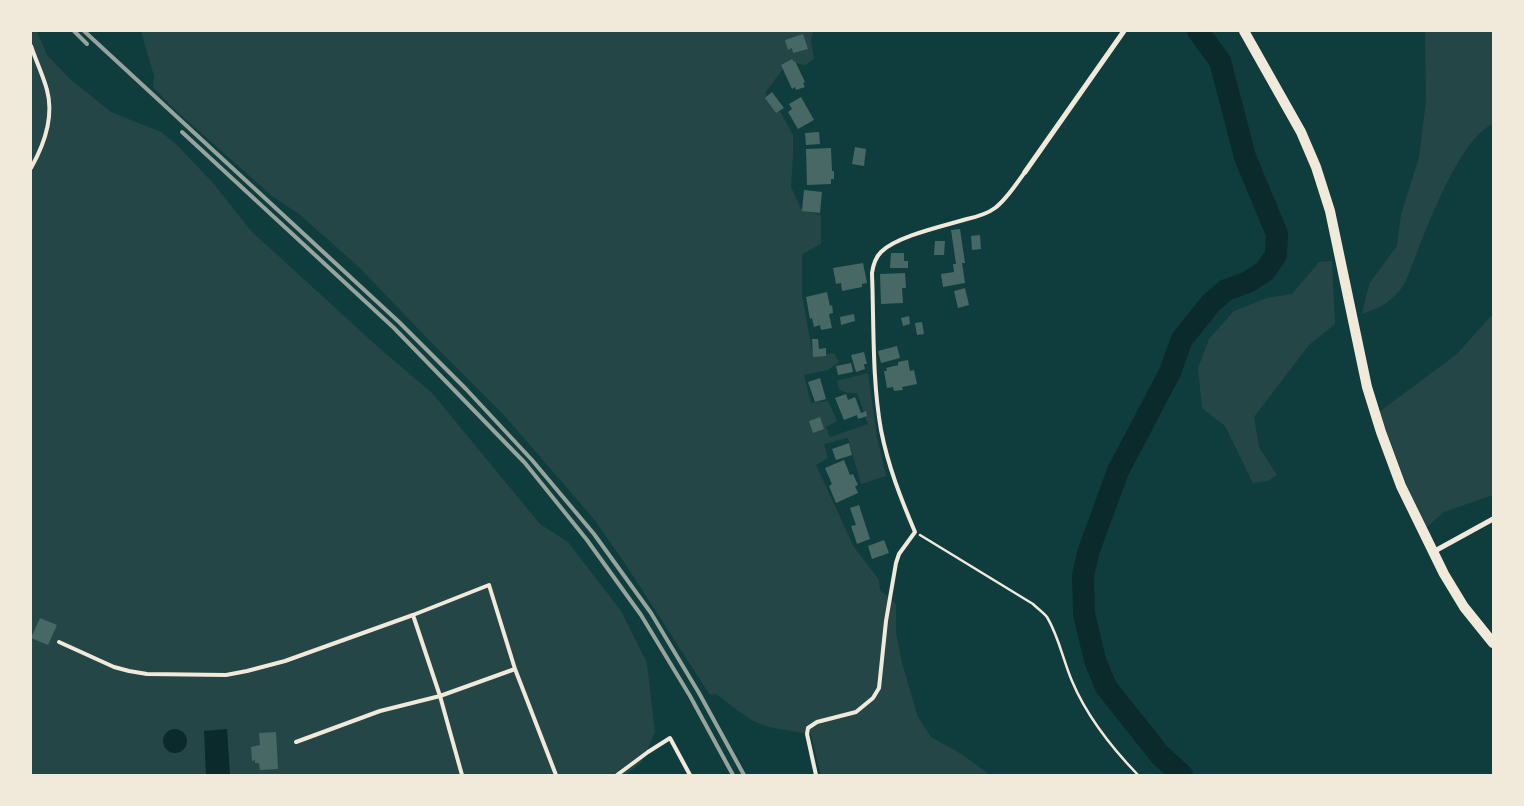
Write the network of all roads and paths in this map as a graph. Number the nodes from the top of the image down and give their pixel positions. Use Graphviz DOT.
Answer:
graph roads {
  1 [pos="1124,31"];
  2 [pos="1244,31"];
  3 [pos="31,46"];
  4 [pos="31,168"];
  5 [pos="1025,172"];
  6 [pos="1493,520"];
  7 [pos="915,532"];
  8 [pos="1433,552"];
  9 [pos="413,615"];
  10 [pos="59,642"];
  11 [pos="1493,644"];
  12 [pos="515,669"];
  13 [pos="440,696"];
  14 [pos="296,742"];
  15 [pos="462,775"];
  16 [pos="556,775"];
  17 [pos="617,775"];
  18 [pos="690,775"];
  19 [pos="816,775"];
  20 [pos="1138,775"];
  1 -- 5 [label="street"];
  2 -- 8 [label="main road"];
  3 -- 4 [label="lane"];
  5 -- 7 [label="lane"];
  6 -- 8 [label="street"];
  7 -- 19 [label="lane"];
  7 -- 20 [label="path"];
  8 -- 11 [label="main road"];
  9 -- 10 [label="lane"];
  9 -- 12 [label="lane"];
  9 -- 13 [label="lane"];
  12 -- 13 [label="lane"];
  12 -- 16 [label="lane"];
  13 -- 14 [label="lane"];
  13 -- 15 [label="lane"];
  17 -- 18 [label="lane"];
}
